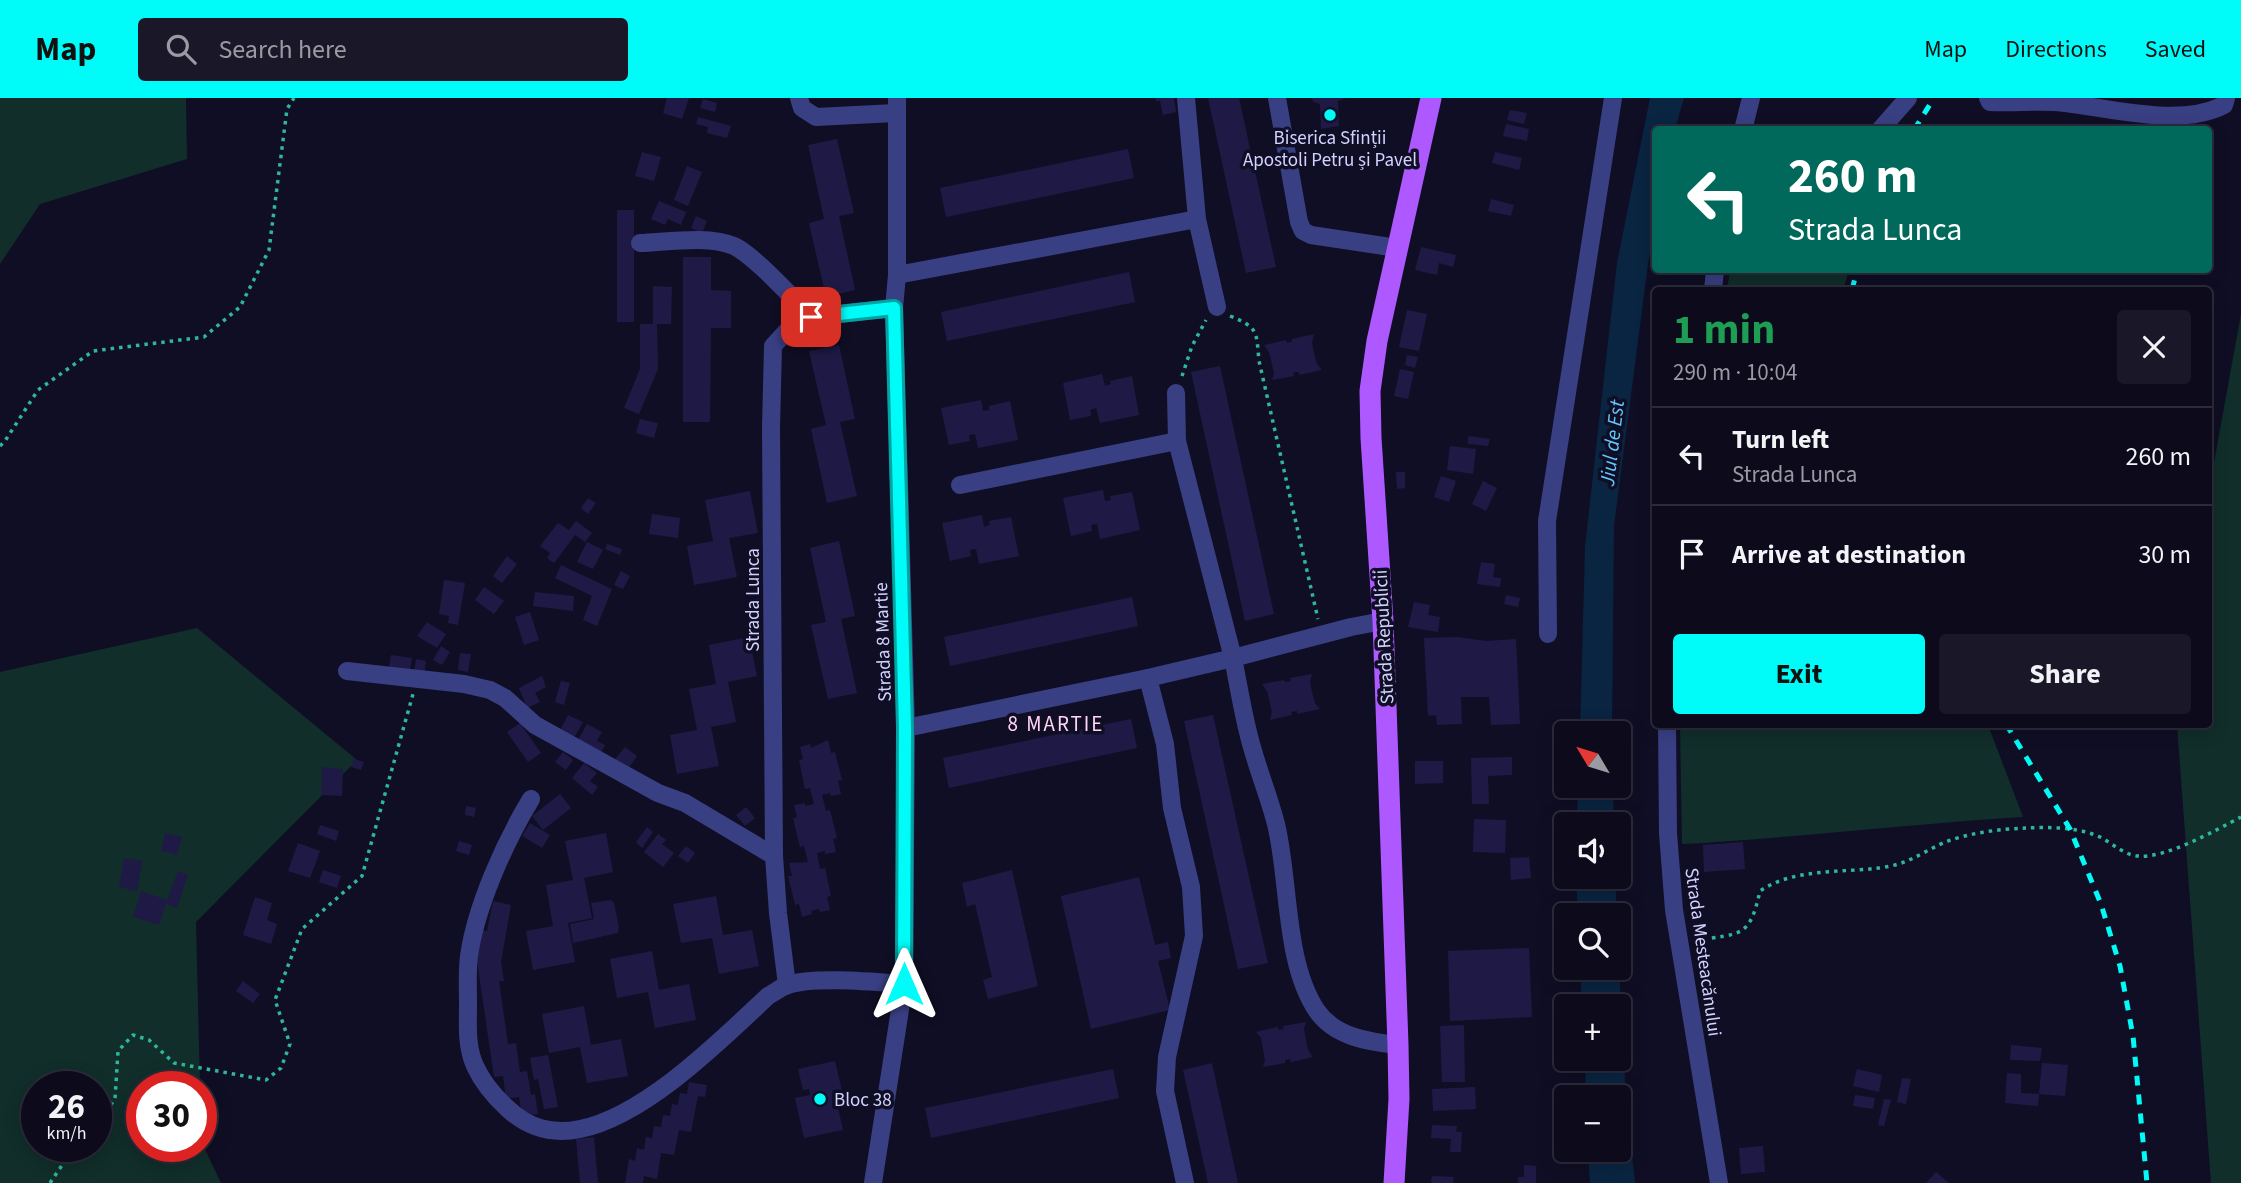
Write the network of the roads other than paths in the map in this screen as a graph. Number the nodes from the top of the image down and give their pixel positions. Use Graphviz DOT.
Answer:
graph roads {
  1 [pos="799,98"];
  2 [pos="1186,98"];
  3 [pos="1277,98"];
  4 [pos="1431,98"];
  5 [pos="1613,98"];
  6 [pos="1751,98"];
  7 [pos="1908,98"];
  8 [pos="1988,98"];
  9 [pos="2226,98"];
  10 [pos="896,105"];
  11 [pos="1744,126"];
  12 [pos="1884,126"];
  13 [pos="1197,219"];
  14 [pos="640,243"];
  15 [pos="1396,248"];
  16 [pos="897,275"];
  17 [pos="1217,307"];
  18 [pos="894,308"];
  19 [pos="811,317"];
  20 [pos="1176,393"];
  21 [pos="1177,441"];
  22 [pos="960,485"];
  23 [pos="1383,621"];
  24 [pos="1548,634"];
  25 [pos="1233,658"];
  26 [pos="347,671"];
  27 [pos="1148,678"];
  28 [pos="905,728"];
  29 [pos="1667,728"];
  30 [pos="531,799"];
  31 [pos="774,856"];
  32 [pos="904,984"];
  33 [pos="788,985"];
  34 [pos="1398,1045"];
  35 [pos="873,1183"];
  36 [pos="1185,1183"];
  37 [pos="1394,1183"];
  38 [pos="1719,1183"];
  1 -- 10 [label="street"];
  2 -- 13 [label="street"];
  3 -- 15 [label="street"];
  4 -- 15 [label="main road, Strada Republicii"];
  5 -- 24 [label="street"];
  6 -- 11 [label="street"];
  7 -- 12 [label="street"];
  8 -- 9 [label="street"];
  10 -- 16 [label="street, Strada 8 Martie"];
  13 -- 16 [label="street"];
  13 -- 17 [label="street"];
  14 -- 19 [label="street"];
  15 -- 23 [label="main road, Strada Republicii"];
  16 -- 18 [label="street, Strada 8 Martie"];
  18 -- 19 [label="street, Strada Lunca"];
  18 -- 28 [label="street, Strada 8 Martie"];
  19 -- 31 [label="street, Strada Lunca"];
  20 -- 21 [label="street"];
  21 -- 22 [label="street"];
  21 -- 25 [label="street"];
  23 -- 25 [label="street"];
  23 -- 34 [label="main road, Strada Republicii"];
  25 -- 27 [label="street"];
  25 -- 34 [label="street"];
  26 -- 31 [label="street"];
  27 -- 28 [label="street"];
  27 -- 36 [label="street"];
  28 -- 32 [label="street, Strada 8 Martie"];
  29 -- 38 [label="street, Strada Mesteacănului"];
  30 -- 33 [label="street"];
  31 -- 33 [label="street, Strada Lunca"];
  32 -- 33 [label="street"];
  32 -- 35 [label="street, Strada 8 Martie"];
  34 -- 37 [label="main road, Strada Republicii"];
}
